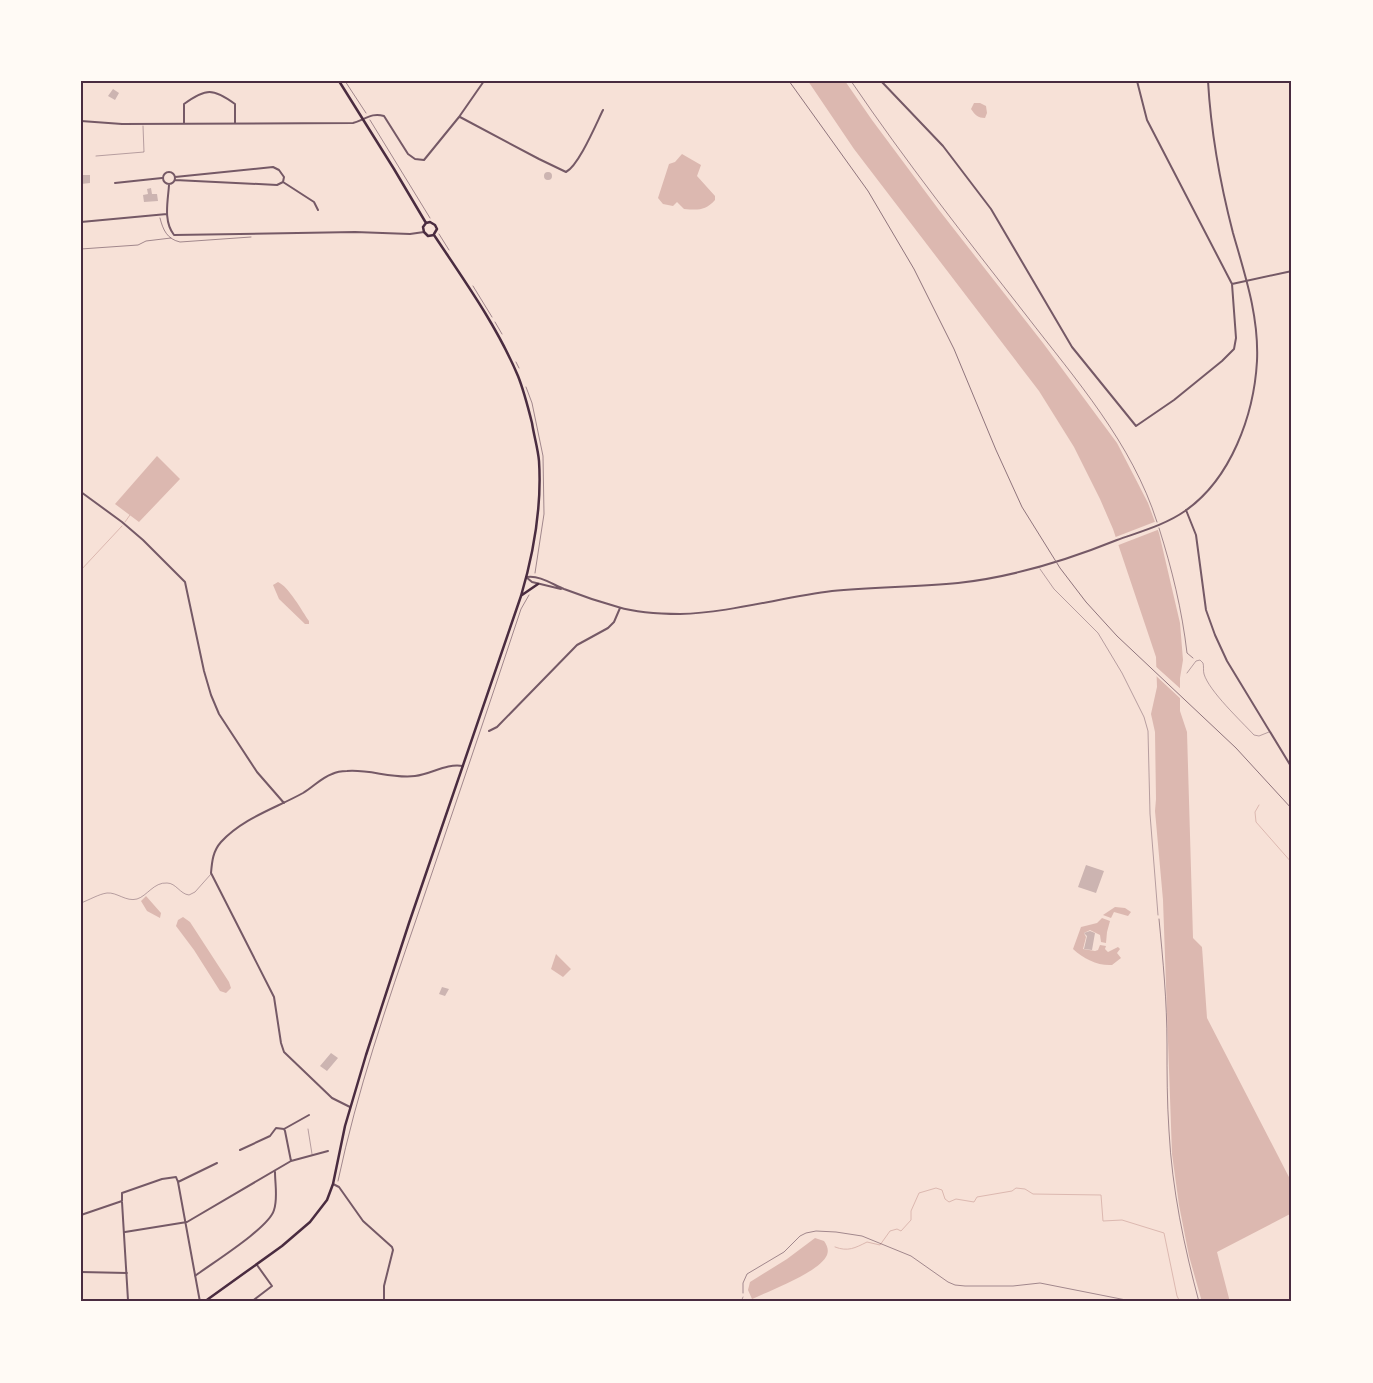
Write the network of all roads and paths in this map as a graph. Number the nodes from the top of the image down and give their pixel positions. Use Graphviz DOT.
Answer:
graph roads {
  1 [pos="338,81"];
  2 [pos="345,81"];
  3 [pos="484,81"];
  4 [pos="851,81"];
  5 [pos="881,81"];
  6 [pos="1137,81"];
  7 [pos="1208,81"];
  8 [pos="603,110"];
  9 [pos="368,116"];
  10 [pos="459,116"];
  11 [pos="363,119"];
  12 [pos="81,121"];
  13 [pos="143,124"];
  14 [pos="184,124"];
  15 [pos="235,124"];
  16 [pos="96,156"];
  17 [pos="162,178"];
  18 [pos="175,179"];
  19 [pos="283,182"];
  20 [pos="115,183"];
  21 [pos="169,185"];
  22 [pos="318,210"];
  23 [pos="159,214"];
  24 [pos="167,214"];
  25 [pos="423,218"];
  26 [pos="81,222"];
  27 [pos="426,223"];
  28 [pos="424,232"];
  29 [pos="434,235"];
  30 [pos="250,237"];
  31 [pos="171,238"];
  32 [pos="440,238"];
  33 [pos="81,249"];
  34 [pos="451,254"];
  35 [pos="1292,271"];
  36 [pos="1247,281"];
  37 [pos="1232,284"];
  38 [pos="472,285"];
  39 [pos="505,341"];
  40 [pos="514,358"];
  41 [pos="521,375"];
  42 [pos="525,384"];
  43 [pos="81,492"];
  44 [pos="1186,510"];
  45 [pos="1040,567"];
  46 [pos="534,576"];
  47 [pos="526,577"];
  48 [pos="538,584"];
  49 [pos="531,588"];
  50 [pos="566,590"];
  51 [pos="521,596"];
  52 [pos="620,608"];
  53 [pos="1196,661"];
  54 [pos="1187,673"];
  55 [pos="489,731"];
  56 [pos="1269,732"];
  57 [pos="463,766"];
  58 [pos="1292,768"];
  59 [pos="284,803"];
  60 [pos="211,873"];
  61 [pos="81,903"];
  62 [pos="1158,915"];
  63 [pos="350,1107"];
  64 [pos="308,1115"];
  65 [pos="284,1129"];
  66 [pos="308,1129"];
  67 [pos="240,1150"];
  68 [pos="328,1151"];
  69 [pos="312,1154"];
  70 [pos="291,1161"];
  71 [pos="217,1163"];
  72 [pos="275,1171"];
  73 [pos="178,1182"];
  74 [pos="335,1185"];
  75 [pos="122,1201"];
  76 [pos="81,1215"];
  77 [pos="184,1222"];
  78 [pos="125,1232"];
  79 [pos="257,1265"];
  80 [pos="81,1272"];
  81 [pos="127,1273"];
  82 [pos="195,1276"];
  83 [pos="743,1297"];
  84 [pos="135,1301"];
  85 [pos="200,1302"];
  86 [pos="204,1302"];
  87 [pos="251,1302"];
  88 [pos="384,1302"];
  89 [pos="741,1302"];
  90 [pos="1136,1302"];
  91 [pos="1199,1302"];
  1 -- 11 [label="main road"];
  2 -- 9 [label="path"];
  3 -- 10 [label="street"];
  4 -- 53 [label="path"];
  5 -- 37 [label="street"];
  6 -- 37 [label="street"];
  7 -- 36 [label="street"];
  8 -- 10 [label="street"];
  9 -- 10 [label="street"];
  9 -- 11 [label="street"];
  9 -- 25 [label="path"];
  11 -- 15 [label="street"];
  11 -- 25 [label="main road"];
  12 -- 13 [label="street"];
  13 -- 14 [label="street"];
  13 -- 16 [label="lane"];
  14 -- 15 [label="street"];
  14 -- 15 [label="street"];
  17 -- 18 [label="street"];
  17 -- 20 [label="street"];
  17 -- 21 [label="street"];
  18 -- 19 [label="street"];
  18 -- 19 [label="street"];
  18 -- 21 [label="street"];
  19 -- 22 [label="street"];
  21 -- 24 [label="street"];
  23 -- 24 [label="street"];
  23 -- 26 [label="street"];
  23 -- 31 [label="path"];
  24 -- 28 [label="street"];
  25 -- 27 [label="main road"];
  27 -- 28 [label="main road"];
  27 -- 29 [label="main road"];
  28 -- 29 [label="main road"];
  29 -- 47 [label="main road"];
  30 -- 31 [label="path"];
  31 -- 33 [label="path"];
  32 -- 34 [label="path"];
  35 -- 36 [label="street"];
  36 -- 37 [label="street"];
  36 -- 44 [label="street"];
  38 -- 39 [label="path"];
  40 -- 41 [label="path"];
  42 -- 46 [label="path"];
  43 -- 59 [label="street"];
  44 -- 45 [label="street"];
  44 -- 56 [label="street"];
  45 -- 52 [label="street"];
  45 -- 62 [label="lane"];
  46 -- 47 [label="street"];
  46 -- 50 [label="street"];
  47 -- 48 [label="street"];
  47 -- 51 [label="main road"];
  48 -- 49 [label="main road"];
  48 -- 50 [label="street"];
  49 -- 51 [label="main road"];
  49 -- 74 [label="path"];
  50 -- 52 [label="street"];
  51 -- 57 [label="main road"];
  52 -- 55 [label="street"];
  53 -- 54 [label="lane"];
  53 -- 56 [label="lane"];
  56 -- 58 [label="street"];
  57 -- 59 [label="street"];
  57 -- 63 [label="main road"];
  59 -- 60 [label="street"];
  60 -- 61 [label="lane"];
  60 -- 63 [label="street"];
  62 -- 91 [label="path"];
  63 -- 74 [label="main road"];
  64 -- 65 [label="street"];
  65 -- 67 [label="street"];
  65 -- 70 [label="street"];
  66 -- 69 [label="lane"];
  68 -- 69 [label="street"];
  69 -- 70 [label="street"];
  70 -- 72 [label="street"];
  71 -- 73 [label="street"];
  72 -- 77 [label="street"];
  72 -- 82 [label="street"];
  73 -- 75 [label="street"];
  73 -- 77 [label="street"];
  74 -- 79 [label="main road"];
  74 -- 88 [label="street"];
  75 -- 76 [label="street"];
  75 -- 78 [label="street"];
  77 -- 78 [label="street"];
  77 -- 82 [label="street"];
  78 -- 81 [label="street"];
  79 -- 86 [label="main road"];
  79 -- 87 [label="street"];
  80 -- 81 [label="street"];
  81 -- 84 [label="street"];
  82 -- 85 [label="street"];
  83 -- 89 [label="lane"];
  83 -- 90 [label="path"];
}
